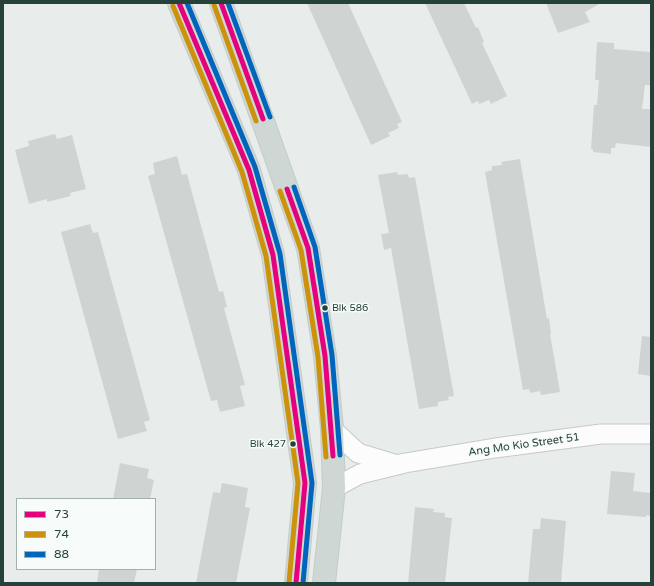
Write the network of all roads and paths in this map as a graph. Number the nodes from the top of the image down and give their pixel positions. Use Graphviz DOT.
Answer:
graph roads {
  1 [pos="180,3"];
  2 [pos="221,3"];
  3 [pos="332,429"];
  4 [pos="651,434"];
  5 [pos="398,465"];
  6 [pos="334,488"];
  7 [pos="296,583"];
  8 [pos="324,583"];
  1 -- 7 [label="main road"];
  2 -- 3 [label="main road"];
  3 -- 5 [label="street, Ang Mo Kio Street 51"];
  3 -- 6 [label="main road"];
  4 -- 5 [label="street, Ang Mo Kio Street 51"];
  5 -- 6 [label="street, Ang Mo Kio Street 51"];
  6 -- 8 [label="main road"];
}
